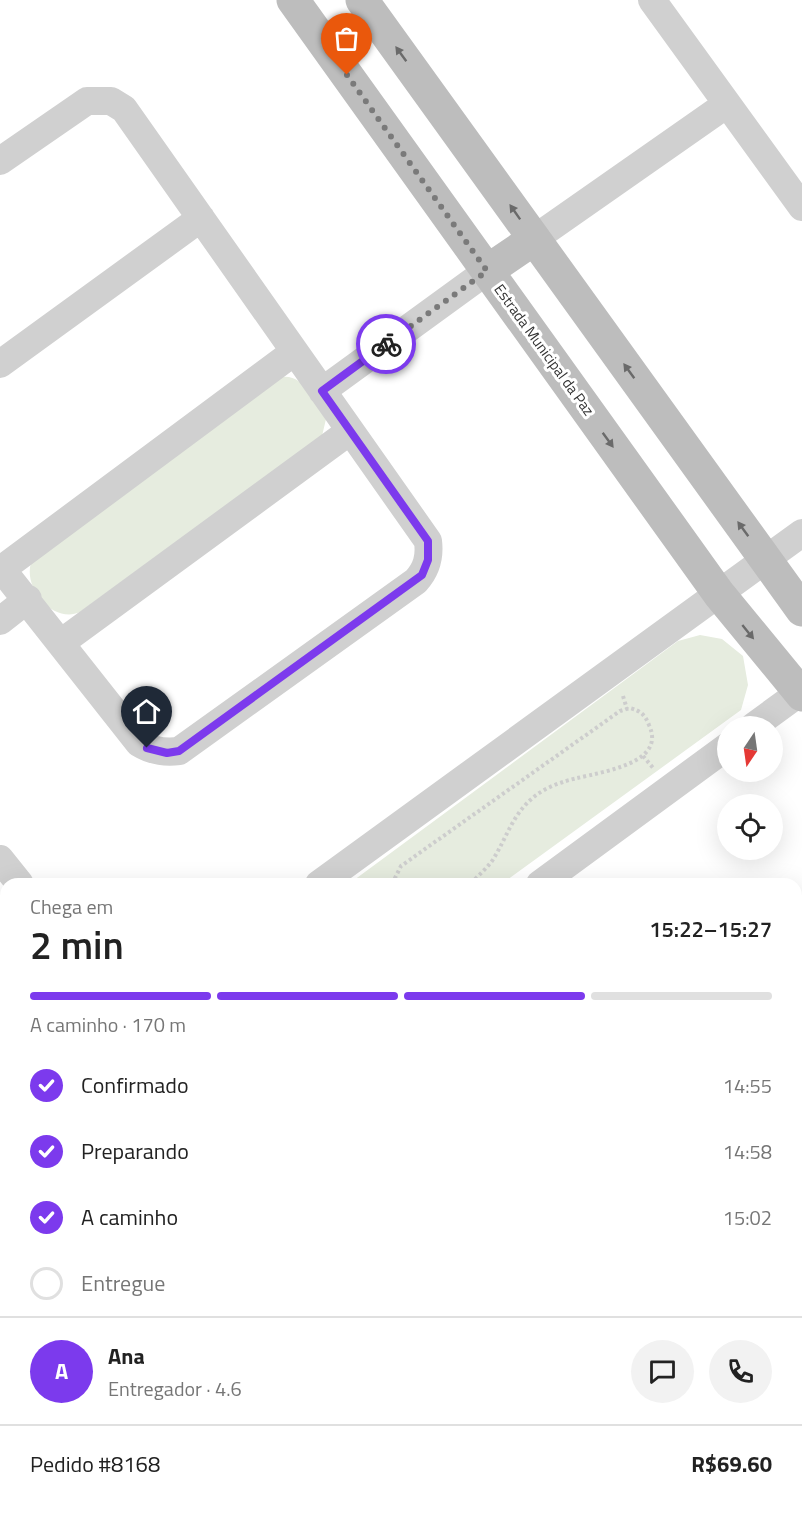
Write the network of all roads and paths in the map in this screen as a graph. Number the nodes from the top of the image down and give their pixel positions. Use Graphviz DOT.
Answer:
graph roads {
  1 [pos="293,0"];
  2 [pos="362,0"];
  3 [pos="652,0"];
  4 [pos="727,104"];
  5 [pos="0,161"];
  6 [pos="802,207"];
  7 [pos="201,218"];
  8 [pos="534,239"];
  9 [pos="487,271"];
  10 [pos="294,352"];
  11 [pos="0,364"];
  12 [pos="322,391"];
  13 [pos="350,431"];
  14 [pos="802,533"];
  15 [pos="764,559"];
  16 [pos="1,568"];
  17 [pos="719,594"];
  18 [pos="28,599"];
  19 [pos="802,610"];
  20 [pos="0,621"];
  21 [pos="62,642"];
  22 [pos="801,693"];
  23 [pos="768,716"];
  24 [pos="717,754"];
  25 [pos="0,859"];
  26 [pos="15,878"];
  27 [pos="327,878"];
  28 [pos="395,878"];
  29 [pos="476,878"];
  30 [pos="548,878"];
  1 -- 9 [label="street, Estrada Municipal da Paz"];
  8 -- 2 [label="street, one-way"];
  3 -- 4 [label="street"];
  4 -- 6 [label="street"];
  4 -- 8 [label="street"];
  5 -- 7 [label="street"];
  7 -- 10 [label="street"];
  7 -- 11 [label="street"];
  8 -- 9 [label="street"];
  15 -- 8 [label="street, one-way"];
  9 -- 12 [label="street"];
  9 -- 17 [label="street, Estrada Municipal da Paz, one-way"];
  10 -- 12 [label="street"];
  10 -- 16 [label="street"];
  12 -- 13 [label="street"];
  13 -- 21 [label="street"];
  13 -- 21 [label="street"];
  14 -- 15 [label="street"];
  15 -- 17 [label="street"];
  15 -- 19 [label="street"];
  16 -- 18 [label="street"];
  17 -- 22 [label="street, Estrada Municipal da Paz, one-way"];
  17 -- 27 [label="street"];
  18 -- 20 [label="street"];
  18 -- 21 [label="street"];
  22 -- 23 [label="street"];
  24 -- 30 [label="street"];
  25 -- 26 [label="street"];
  28 -- 29 [label="path"];
}
